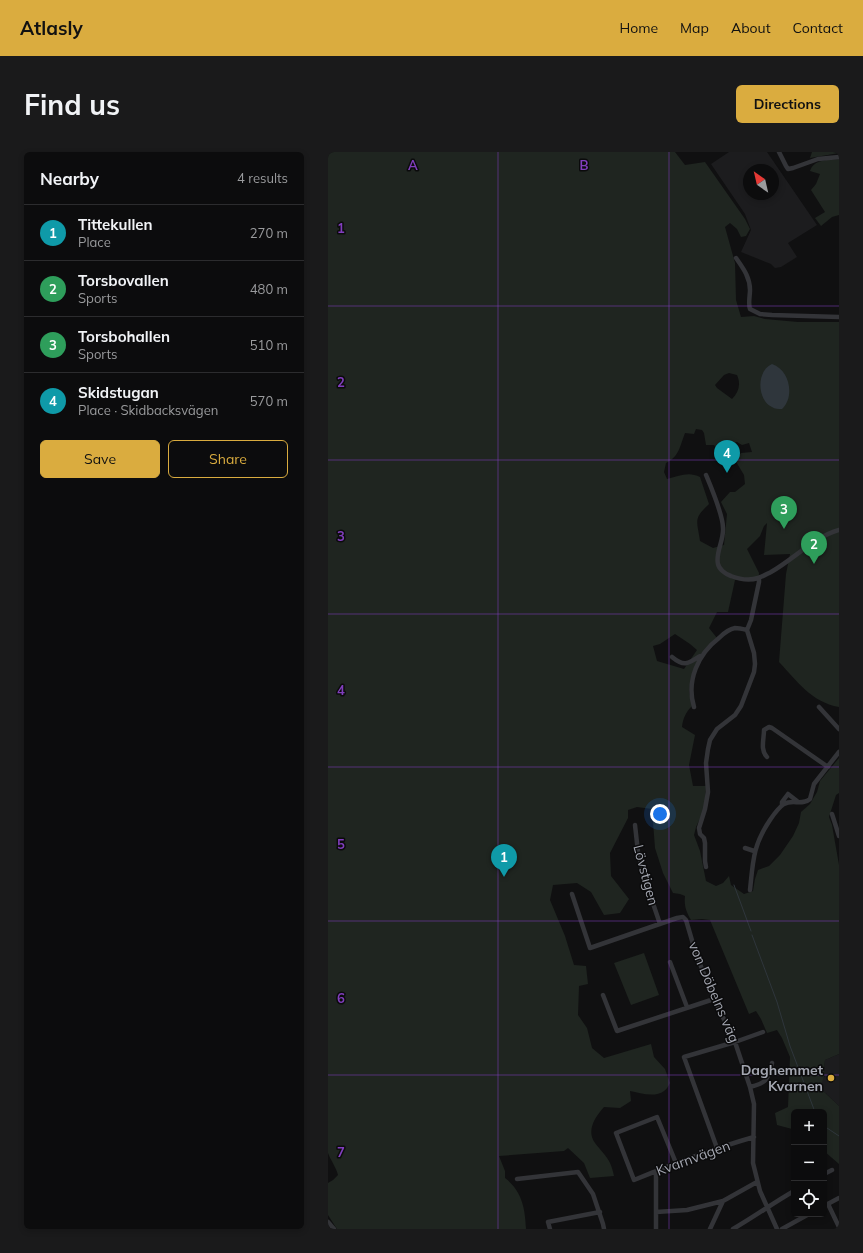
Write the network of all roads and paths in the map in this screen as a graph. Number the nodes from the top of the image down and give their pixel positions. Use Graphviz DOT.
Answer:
graph roads {
  1 [pos="779,152"];
  2 [pos="839,157"];
  3 [pos="736,258"];
  4 [pos="839,317"];
  5 [pos="706,475"];
  6 [pos="839,530"];
  7 [pos="759,578"];
  8 [pos="747,630"];
  9 [pos="702,655"];
  10 [pos="672,657"];
  11 [pos="694,707"];
  12 [pos="819,707"];
  13 [pos="839,729"];
  14 [pos="839,752"];
  15 [pos="767,757"];
  16 [pos="828,767"];
  17 [pos="798,801"];
  18 [pos="782,805"];
  19 [pos="832,814"];
  20 [pos="635,825"];
  21 [pos="839,836"];
  22 [pos="745,848"];
  23 [pos="754,851"];
  24 [pos="706,867"];
  25 [pos="750,890"];
  26 [pos="572,894"];
  27 [pos="660,924"];
  28 [pos="670,962"];
  29 [pos="603,995"];
  30 [pos="714,999"];
  31 [pos="687,1008"];
  32 [pos="763,1032"];
  33 [pos="735,1042"];
  34 [pos="772,1063"];
  35 [pos="750,1087"];
  36 [pos="754,1137"];
  37 [pos="717,1148"];
  38 [pos="676,1163"];
  39 [pos="832,1170"];
  40 [pos="656,1171"];
  41 [pos="827,1172"];
  42 [pos="517,1179"];
  43 [pos="757,1182"];
  44 [pos="791,1193"];
  45 [pos="839,1198"];
  46 [pos="723,1201"];
  47 [pos="827,1204"];
  48 [pos="827,1207"];
  49 [pos="767,1208"];
  50 [pos="600,1212"];
  51 [pos="656,1212"];
  52 [pos="804,1217"];
  53 [pos="328,1222"];
  54 [pos="839,1227"];
  55 [pos="334,1229"];
  56 [pos="550,1229"];
  57 [pos="604,1229"];
  58 [pos="656,1229"];
  59 [pos="710,1229"];
  60 [pos="733,1229"];
  61 [pos="777,1229"];
  62 [pos="782,1229"];
  1 -- 2 [label="street"];
  3 -- 4 [label="street"];
  5 -- 7 [label="street"];
  6 -- 7 [label="street"];
  7 -- 8 [label="street"];
  8 -- 9 [label="street"];
  8 -- 24 [label="street"];
  9 -- 10 [label="street"];
  9 -- 11 [label="street"];
  12 -- 13 [label="street"];
  14 -- 16 [label="street"];
  15 -- 16 [label="street"];
  16 -- 17 [label="street"];
  17 -- 18 [label="street"];
  17 -- 18 [label="street"];
  18 -- 23 [label="street"];
  19 -- 21 [label="street"];
  20 -- 27 [label="street, Lövstigen"];
  22 -- 23 [label="street"];
  23 -- 25 [label="street"];
  26 -- 27 [label="street"];
  27 -- 30 [label="street, von Döbelns väg"];
  28 -- 31 [label="street"];
  29 -- 31 [label="street"];
  30 -- 31 [label="street"];
  30 -- 33 [label="street, von Döbelns väg"];
  32 -- 33 [label="street"];
  33 -- 35 [label="street, von Döbelns väg"];
  33 -- 37 [label="street"];
  34 -- 35 [label="street"];
  35 -- 36 [label="street, von Döbelns väg"];
  36 -- 37 [label="street, Kvarnvägen"];
  36 -- 43 [label="street, von Döbelns väg"];
  37 -- 38 [label="street, Kvarnvägen"];
  38 -- 40 [label="street, Kvarnvägen"];
  38 -- 40 [label="street, Kvarnvägen"];
  39 -- 41 [label="street"];
  40 -- 51 [label="street"];
  42 -- 50 [label="street"];
  43 -- 46 [label="street"];
  43 -- 49 [label="street, von Döbelns väg"];
  44 -- 49 [label="street"];
  45 -- 47 [label="street"];
  46 -- 51 [label="street"];
  46 -- 59 [label="street"];
  48 -- 54 [label="street"];
  49 -- 60 [label="street"];
  49 -- 61 [label="street, von Döbelns väg"];
  50 -- 56 [label="street"];
  50 -- 57 [label="street"];
  51 -- 58 [label="street"];
  52 -- 62 [label="street"];
  53 -- 55 [label="street"];
}
